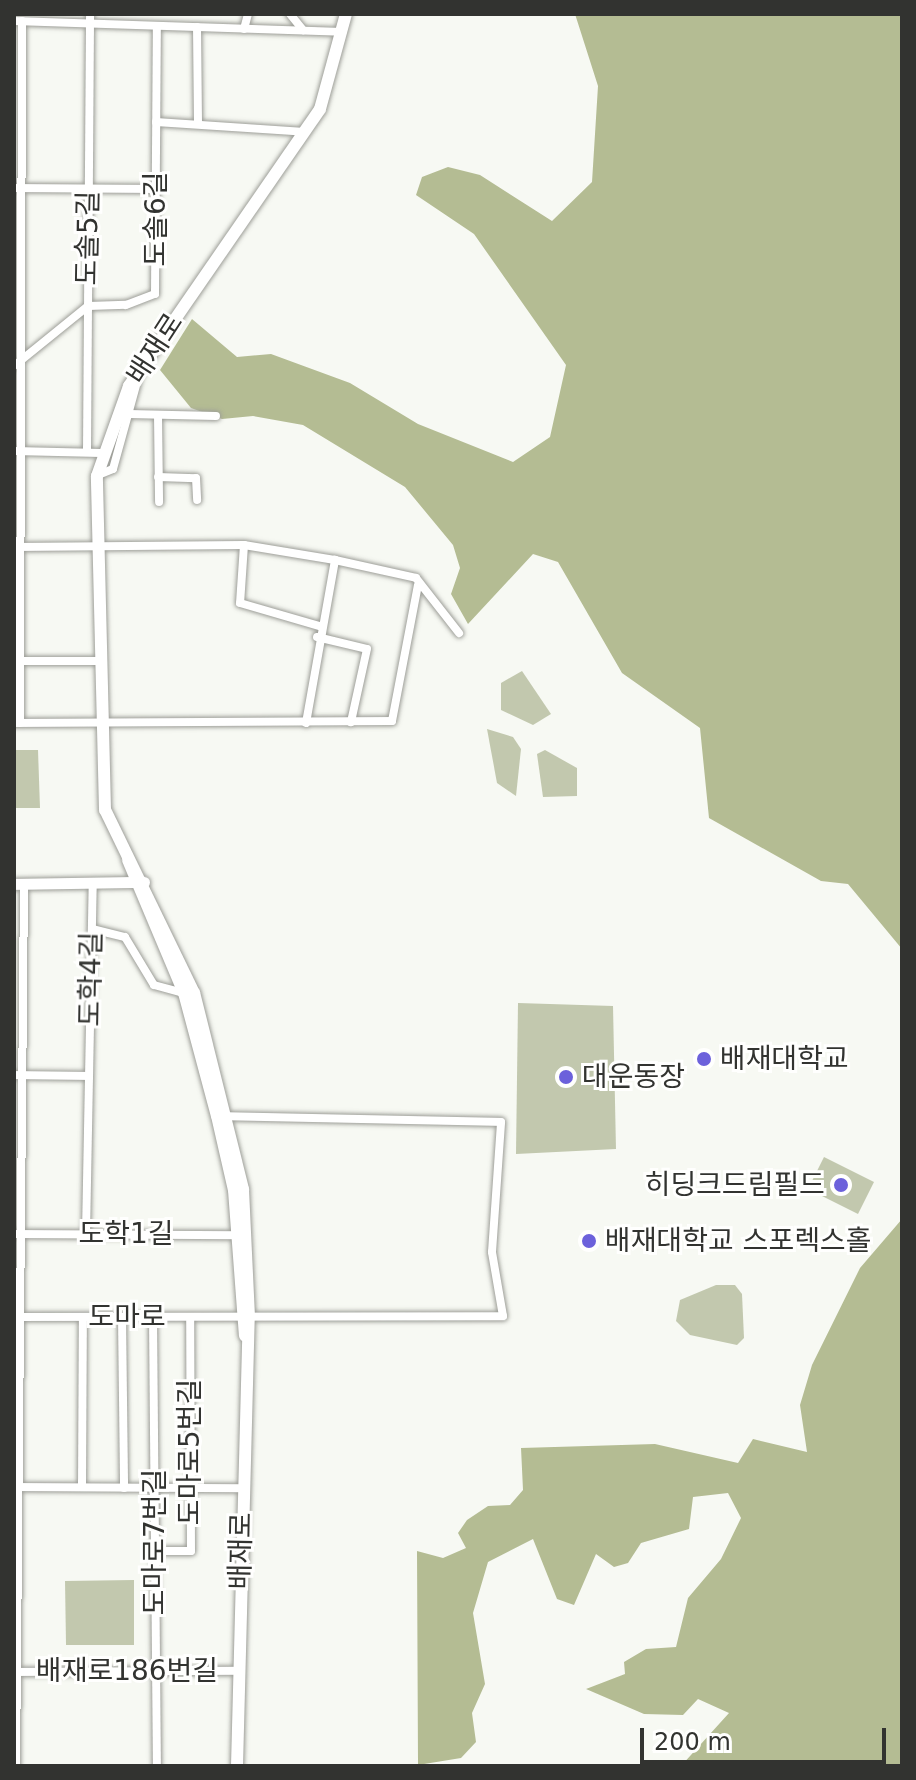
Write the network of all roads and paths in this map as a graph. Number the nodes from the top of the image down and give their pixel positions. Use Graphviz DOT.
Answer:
graph roads {
  1 [pos="248,14"];
  2 [pos="290,14"];
  3 [pos="346,14"];
  4 [pos="90,19"];
  5 [pos="18,21"];
  6 [pos="157,26"];
  7 [pos="197,27"];
  8 [pos="244,29"];
  9 [pos="303,30"];
  10 [pos="342,32"];
  11 [pos="156,122"];
  12 [pos="198,124"];
  13 [pos="305,132"];
  14 [pos="89,187"];
  15 [pos="14,188"];
  16 [pos="26,188"];
  17 [pos="156,189"];
  18 [pos="14,270"];
  19 [pos="24,270"];
  20 [pos="88,306"];
  21 [pos="18,366"];
  22 [pos="140,368"];
  23 [pos="129,414"];
  24 [pos="158,415"];
  25 [pos="216,416"];
  26 [pos="17,451"];
  27 [pos="87,452"];
  28 [pos="101,453"];
  29 [pos="97,476"];
  30 [pos="158,477"];
  31 [pos="197,500"];
  32 [pos="159,502"];
  33 [pos="244,545"];
  34 [pos="18,547"];
  35 [pos="96,548"];
  36 [pos="335,560"];
  37 [pos="418,585"];
  38 [pos="319,626"];
  39 [pos="459,633"];
  40 [pos="317,637"];
  41 [pos="20,661"];
  42 [pos="99,661"];
  43 [pos="351,722"];
  44 [pos="17,723"];
  45 [pos="306,723"];
  46 [pos="100,724"];
  47 [pos="93,882"];
  48 [pos="139,882"];
  49 [pos="19,884"];
  50 [pos="92,929"];
  51 [pos="184,993"];
  52 [pos="200,1030"];
  53 [pos="17,1075"];
  54 [pos="89,1076"];
  55 [pos="222,1116"];
  56 [pos="239,1189"];
  57 [pos="16,1234"];
  58 [pos="86,1234"];
  59 [pos="238,1235"];
  60 [pos="16,1317"];
  61 [pos="83,1317"];
  62 [pos="122,1317"];
  63 [pos="153,1317"];
  64 [pos="190,1317"];
  65 [pos="245,1317"];
  66 [pos="15,1487"];
  67 [pos="82,1487"];
  68 [pos="124,1488"];
  69 [pos="155,1488"];
  70 [pos="190,1488"];
  71 [pos="242,1488"];
  72 [pos="155,1551"];
  73 [pos="156,1671"];
  74 [pos="239,1671"];
  75 [pos="15,1672"];
  76 [pos="16,1766"];
  77 [pos="157,1766"];
  78 [pos="237,1766"];
  1 -- 8 [label="street"];
  2 -- 9 [label="street"];
  3 -- 10 [label="main road, 배재로"];
  4 -- 5 [label="street"];
  4 -- 6 [label="street"];
  4 -- 14 [label="street, 도솔5길"];
  5 -- 16 [label="street"];
  6 -- 7 [label="street"];
  6 -- 11 [label="street, 도솔6길"];
  7 -- 8 [label="street"];
  7 -- 12 [label="street"];
  8 -- 9 [label="street"];
  9 -- 10 [label="street"];
  10 -- 13 [label="main road, 배재로"];
  11 -- 12 [label="street"];
  11 -- 17 [label="street, 도솔6길"];
  12 -- 13 [label="street"];
  13 -- 22 [label="main road, 배재로"];
  14 -- 16 [label="street"];
  14 -- 17 [label="street"];
  14 -- 20 [label="street, 도솔5길"];
  15 -- 16 [label="street"];
  16 -- 19 [label="street"];
  17 -- 20 [label="street, 도솔6길"];
  18 -- 19 [label="street"];
  19 -- 21 [label="street"];
  20 -- 21 [label="street"];
  20 -- 27 [label="street, 도솔5길"];
  21 -- 26 [label="street"];
  22 -- 23 [label="street"];
  22 -- 28 [label="main road, 배재로"];
  23 -- 24 [label="street, 배재로"];
  23 -- 29 [label="street"];
  24 -- 25 [label="street, 배재로"];
  24 -- 30 [label="street, 배재로"];
  26 -- 27 [label="street"];
  26 -- 34 [label="street"];
  27 -- 28 [label="street"];
  28 -- 29 [label="main road, 배재로"];
  29 -- 35 [label="main road, 배재로"];
  30 -- 31 [label="street"];
  30 -- 32 [label="street, 배재로"];
  33 -- 35 [label="street"];
  33 -- 36 [label="street"];
  33 -- 38 [label="street"];
  34 -- 35 [label="street"];
  34 -- 41 [label="street"];
  35 -- 42 [label="main road, 배재로"];
  36 -- 37 [label="street"];
  36 -- 38 [label="street"];
  37 -- 39 [label="street"];
  37 -- 43 [label="street"];
  38 -- 40 [label="street"];
  40 -- 43 [label="street"];
  40 -- 45 [label="street"];
  41 -- 42 [label="street"];
  41 -- 44 [label="street"];
  42 -- 46 [label="main road, 배재로"];
  43 -- 45 [label="street"];
  44 -- 46 [label="street"];
  45 -- 46 [label="street"];
  46 -- 48 [label="main road, 배재로"];
  47 -- 48 [label="street"];
  47 -- 49 [label="street"];
  47 -- 50 [label="street, 도학4길"];
  48 -- 51 [label="main road, 배재로"];
  48 -- 52 [label="main road, 배재로"];
  49 -- 53 [label="street"];
  50 -- 51 [label="street"];
  50 -- 54 [label="street, 도학4길"];
  51 -- 52 [label="main road, 배재로"];
  52 -- 55 [label="main road, 배재로"];
  53 -- 54 [label="street"];
  53 -- 57 [label="street"];
  54 -- 58 [label="street, 도학4길"];
  55 -- 56 [label="main road, 배재로"];
  55 -- 65 [label="street"];
  56 -- 59 [label="main road, 배재로"];
  56 -- 65 [label="main road, 배재로"];
  57 -- 58 [label="street, 도학1길"];
  57 -- 60 [label="street"];
  58 -- 59 [label="street, 도학1길"];
  59 -- 65 [label="main road, 배재로"];
  60 -- 61 [label="street, 도마로"];
  60 -- 66 [label="street"];
  61 -- 62 [label="street, 도마로"];
  61 -- 67 [label="street"];
  62 -- 63 [label="street, 도마로"];
  62 -- 68 [label="street"];
  63 -- 64 [label="street, 도마로"];
  63 -- 69 [label="street, 도마로7번길"];
  64 -- 65 [label="street, 도마로"];
  64 -- 70 [label="street, 도마로5번길"];
  65 -- 71 [label="main road, 배재로"];
  66 -- 67 [label="street"];
  66 -- 75 [label="street"];
  67 -- 68 [label="street"];
  68 -- 69 [label="street"];
  69 -- 70 [label="street"];
  69 -- 72 [label="street, 도마로7번길"];
  70 -- 71 [label="street"];
  70 -- 72 [label="street, 도마로5번길"];
  71 -- 74 [label="main road, 배재로"];
  72 -- 73 [label="street, 도마로7번길"];
  73 -- 74 [label="street, 배재로186번길"];
  73 -- 75 [label="street, 배재로186번길"];
  73 -- 77 [label="street, 도마로7번길"];
  74 -- 78 [label="main road, 배재로"];
  75 -- 76 [label="street"];
}
